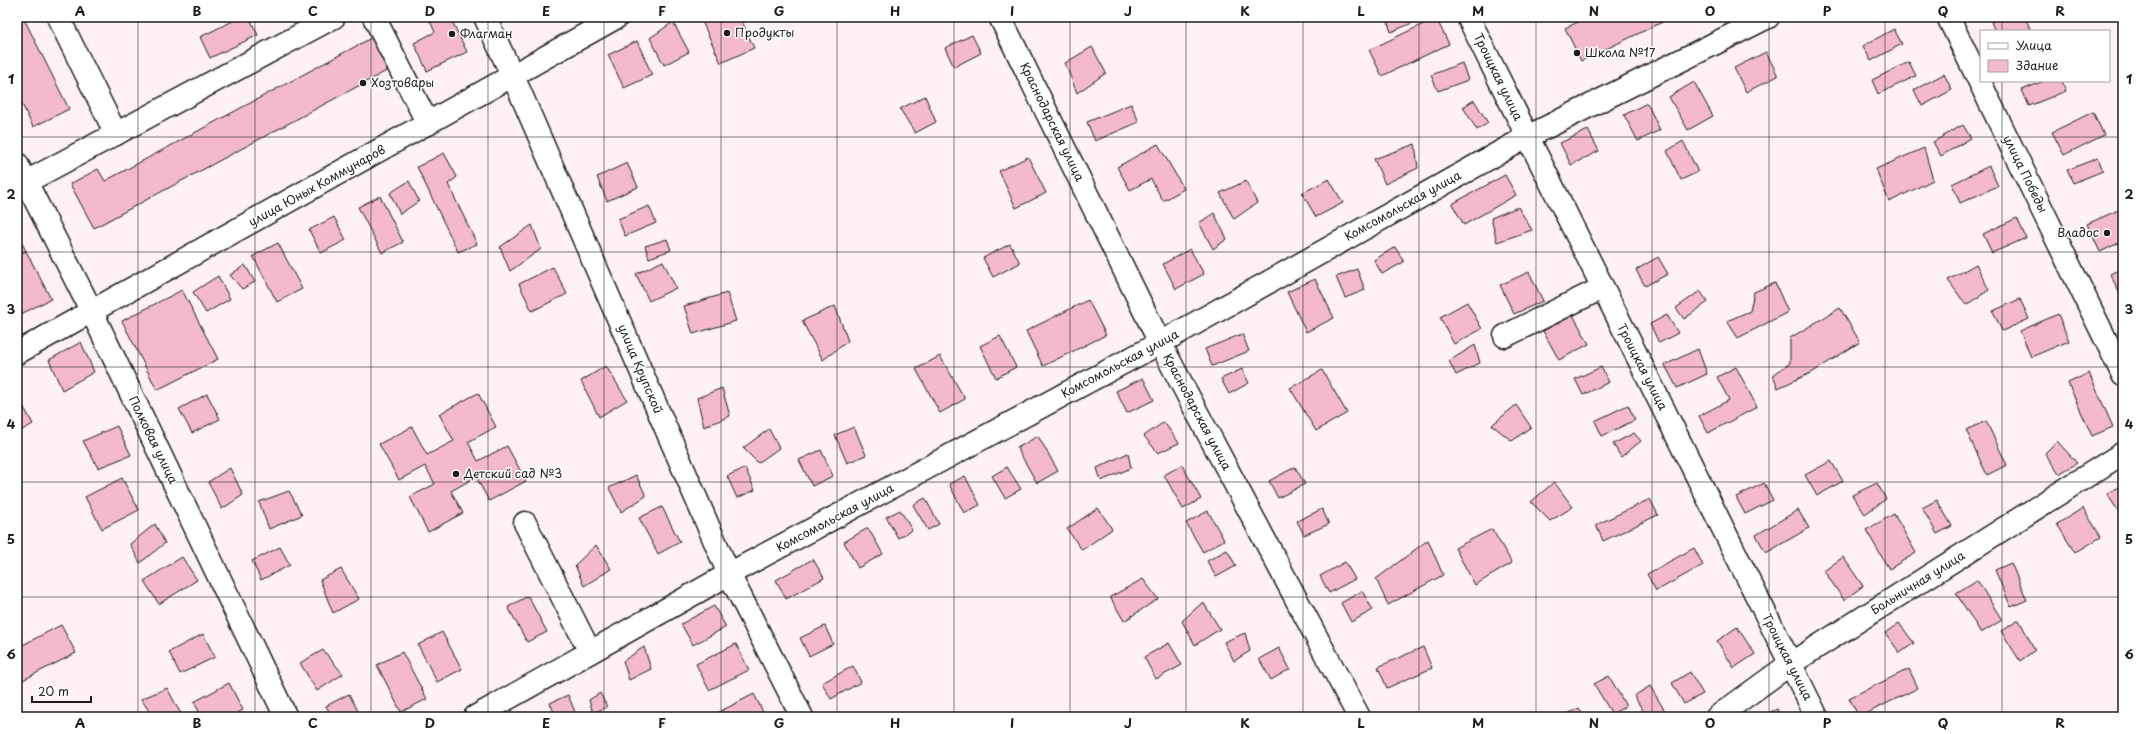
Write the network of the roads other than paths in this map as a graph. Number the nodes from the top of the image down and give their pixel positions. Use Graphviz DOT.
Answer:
graph roads {
  1 [pos="58,17"];
  2 [pos="334,17"];
  3 [pos="374,17"];
  4 [pos="485,17"];
  5 [pos="617,17"];
  6 [pos="1000,17"];
  7 [pos="1468,17"];
  8 [pos="1768,17"];
  9 [pos="1948,17"];
  10 [pos="513,77"];
  11 [pos="428,124"];
  12 [pos="116,134"];
  13 [pos="1527,137"];
  14 [pos="21,173"];
  15 [pos="1602,288"];
  16 [pos="91,310"];
  17 [pos="1505,336"];
  18 [pos="1160,343"];
  19 [pos="17,353"];
  20 [pos="2123,375"];
  21 [pos="2123,453"];
  22 [pos="525,523"];
  23 [pos="730,574"];
  24 [pos="590,652"];
  25 [pos="1790,664"];
  26 [pos="286,717"];
  27 [pos="475,717"];
  28 [pos="802,717"];
  29 [pos="1359,717"];
  30 [pos="1717,717"];
  31 [pos="1817,717"];
  1 -- 12 [label="street"];
  2 -- 12 [label="street"];
  3 -- 11 [label="street"];
  4 -- 10 [label="street, улица Крупской"];
  5 -- 10 [label="street, улица Юных Коммунаров"];
  6 -- 18 [label="street, Краснодарская улица"];
  7 -- 13 [label="street, Троицкая улица"];
  8 -- 13 [label="street, Комсомольская улица"];
  9 -- 20 [label="street, улица Победы"];
  10 -- 11 [label="street, улица Юных Коммунаров"];
  10 -- 23 [label="street, улица Крупской"];
  11 -- 16 [label="street, улица Юных Коммунаров"];
  12 -- 14 [label="street"];
  13 -- 15 [label="street, Троицкая улица"];
  13 -- 18 [label="street, Комсомольская улица"];
  14 -- 16 [label="street, Полковая улица"];
  15 -- 17 [label="street"];
  15 -- 25 [label="street, Троицкая улица"];
  16 -- 19 [label="street, улица Юных Коммунаров"];
  16 -- 26 [label="street, Полковая улица"];
  18 -- 23 [label="street, Комсомольская улица"];
  18 -- 29 [label="street, Краснодарская улица"];
  21 -- 25 [label="street, Больничная улица"];
  22 -- 24 [label="street"];
  23 -- 24 [label="street, Комсомольская улица"];
  23 -- 28 [label="street, улица Крупской"];
  24 -- 27 [label="street, Комсомольская улица"];
  25 -- 30 [label="street, Больничная улица"];
  25 -- 31 [label="street, Троицкая улица"];
}
